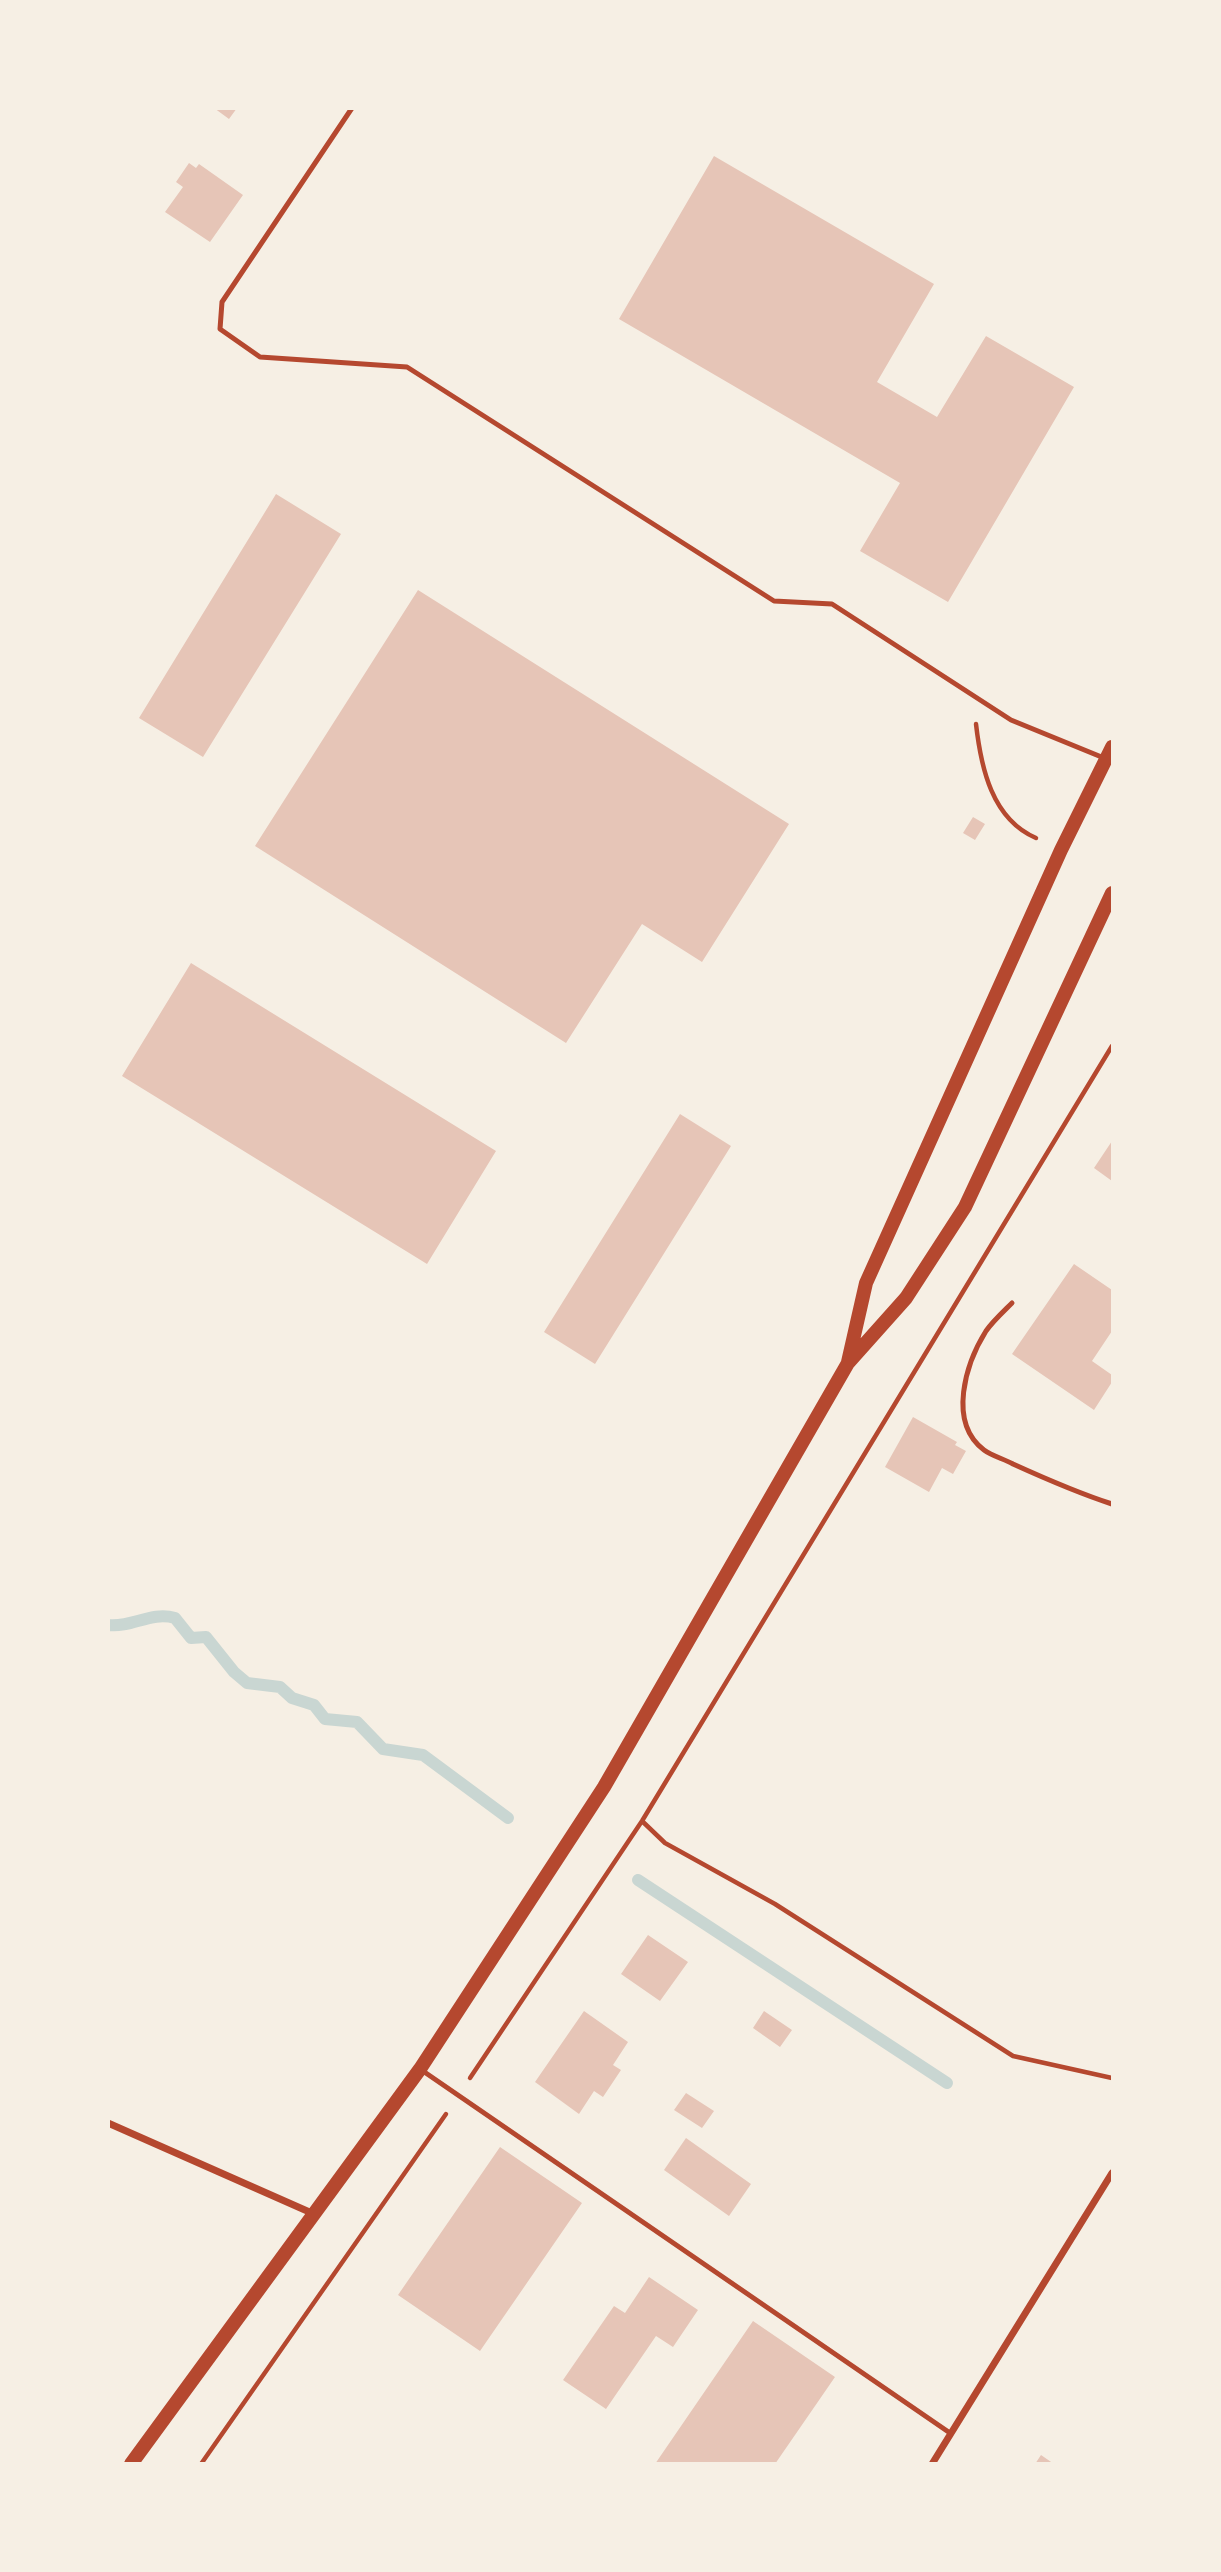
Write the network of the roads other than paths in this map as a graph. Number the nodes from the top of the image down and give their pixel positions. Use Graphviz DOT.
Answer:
graph roads {
  1 [pos="352,108"];
  2 [pos="1111,758"];
  3 [pos="1112,893"];
  4 [pos="1012,1303"];
  5 [pos="848,1363"];
  6 [pos="1112,1504"];
  7 [pos="420,2069"];
  8 [pos="108,2123"];
  9 [pos="1112,2173"];
  10 [pos="314,2214"];
  11 [pos="950,2433"];
  12 [pos="131,2463"];
  13 [pos="932,2463"];
  1 -- 2 [label="lane"];
  2 -- 5 [label="main road"];
  3 -- 5 [label="main road"];
  4 -- 6 [label="lane"];
  5 -- 7 [label="main road"];
  7 -- 10 [label="main road"];
  7 -- 11 [label="lane"];
  8 -- 10 [label="street"];
  9 -- 11 [label="street"];
  10 -- 12 [label="main road"];
  11 -- 13 [label="street"];
}
